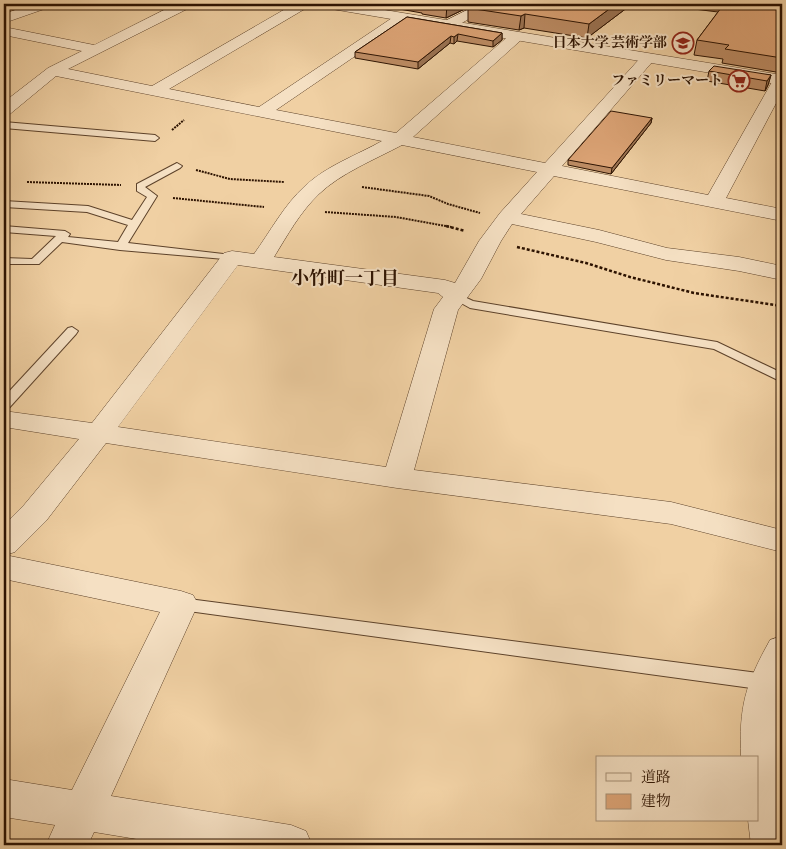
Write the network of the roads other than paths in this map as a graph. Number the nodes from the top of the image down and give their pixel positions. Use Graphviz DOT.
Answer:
graph roads {
  1 [pos="45,4"];
  2 [pos="186,4"];
  3 [pos="303,4"];
  4 [pos="326,4"];
  5 [pos="489,4"];
  6 [pos="403,17"];
  7 [pos="4,19"];
  8 [pos="448,25"];
  9 [pos="4,31"];
  10 [pos="516,37"];
  11 [pos="95,49"];
  12 [pos="648,58"];
  13 [pos="53,71"];
  14 [pos="782,80"];
  15 [pos="155,91"];
  16 [pos="4,110"];
  17 [pos="262,112"];
  18 [pos="4,124"];
  19 [pos="155,138"];
  20 [pos="400,139"];
  21 [pos="177,166"];
  22 [pos="550,168"];
  23 [pos="714,202"];
  24 [pos="4,204"];
  25 [pos="782,215"];
  26 [pos="506,218"];
  27 [pos="135,224"];
  28 [pos="4,229"];
  29 [pos="60,239"];
  30 [pos="120,247"];
  31 [pos="232,258"];
  32 [pos="4,261"];
  33 [pos="260,261"];
  34 [pos="782,273"];
  35 [pos="456,296"];
  36 [pos="72,331"];
  37 [pos="782,378"];
  38 [pos="4,405"];
  39 [pos="4,419"];
  40 [pos="99,433"];
  41 [pos="397,478"];
  42 [pos="782,541"];
  43 [pos="4,544"];
  44 [pos="4,567"];
  45 [pos="181,604"];
  46 [pos="774,666"];
  47 [pos="4,798"];
  48 [pos="75,828"];
  49 [pos="291,845"];
  50 [pos="772,845"];
  1 -- 7 [label="street"];
  2 -- 11 [label="street"];
  3 -- 15 [label="street"];
  4 -- 6 [label="street"];
  5 -- 8 [label="street"];
  6 -- 8 [label="street"];
  6 -- 17 [label="street"];
  8 -- 10 [label="street"];
  9 -- 11 [label="street"];
  10 -- 12 [label="street"];
  10 -- 20 [label="street"];
  11 -- 13 [label="street"];
  12 -- 14 [label="street"];
  12 -- 22 [label="street"];
  13 -- 15 [label="street"];
  13 -- 16 [label="street"];
  14 -- 23 [label="street"];
  15 -- 17 [label="street"];
  17 -- 20 [label="street"];
  18 -- 19 [label="lane"];
  20 -- 22 [label="street"];
  20 -- 33 [label="street"];
  21 -- 27 [label="lane"];
  22 -- 23 [label="street"];
  22 -- 26 [label="street"];
  23 -- 25 [label="street"];
  24 -- 27 [label="lane"];
  26 -- 34 [label="street"];
  26 -- 35 [label="street"];
  27 -- 30 [label="lane"];
  28 -- 29 [label="lane"];
  29 -- 30 [label="lane"];
  29 -- 32 [label="lane"];
  30 -- 31 [label="lane"];
  31 -- 33 [label="street"];
  31 -- 40 [label="street"];
  33 -- 35 [label="street"];
  35 -- 37 [label="lane"];
  35 -- 41 [label="street"];
  36 -- 38 [label="lane"];
  39 -- 40 [label="street"];
  40 -- 41 [label="street"];
  40 -- 43 [label="street"];
  41 -- 42 [label="street"];
  44 -- 45 [label="street"];
  45 -- 46 [label="lane"];
  45 -- 48 [label="street"];
  46 -- 50 [label="street"];
  47 -- 48 [label="street"];
  48 -- 49 [label="street"];
}
